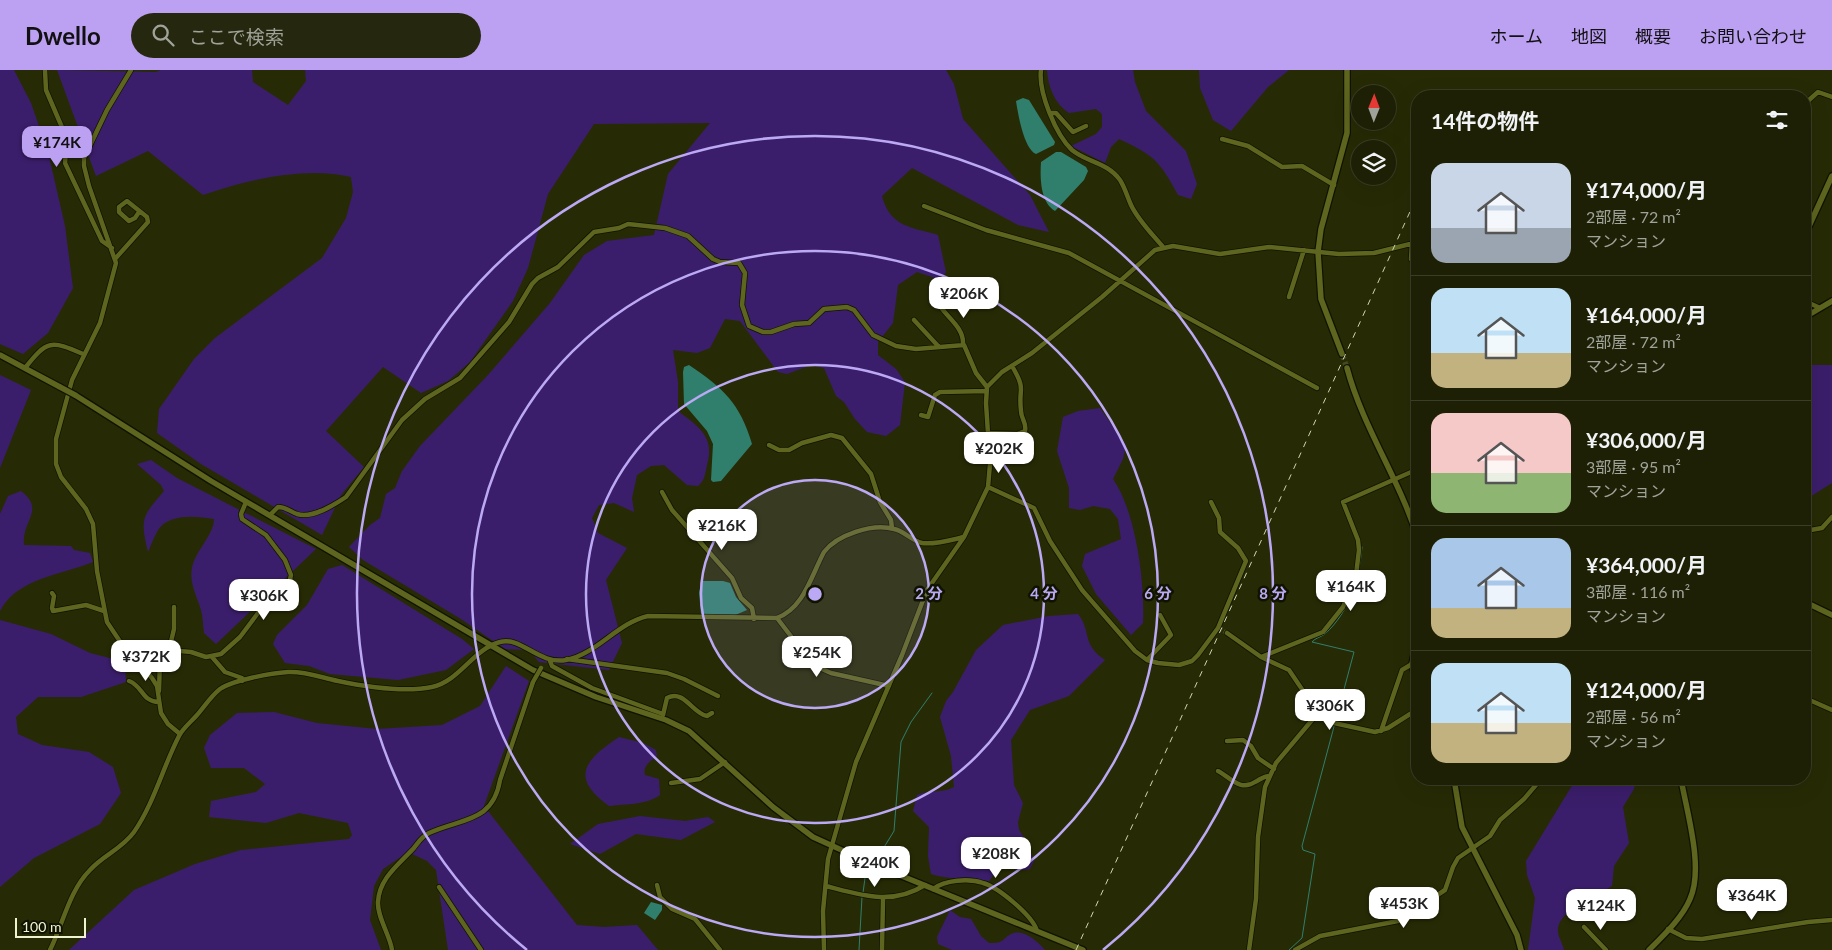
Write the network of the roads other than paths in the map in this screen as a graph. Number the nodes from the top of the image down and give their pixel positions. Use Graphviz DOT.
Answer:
graph roads {
  1 [pos="45,70"];
  2 [pos="131,70"];
  3 [pos="1041,70"];
  4 [pos="1347,70"];
  5 [pos="1832,97"];
  6 [pos="1811,98"];
  7 [pos="1050,113"];
  8 [pos="1086,126"];
  9 [pos="1222,139"];
  10 [pos="1832,176"];
  11 [pos="1334,185"];
  12 [pos="924,206"];
  13 [pos="140,212"];
  14 [pos="1811,223"];
  15 [pos="1411,244"];
  16 [pos="1163,247"];
  17 [pos="113,248"];
  18 [pos="1304,250"];
  19 [pos="1318,252"];
  20 [pos="115,259"];
  21 [pos="1119,281"];
  22 [pos="1289,297"];
  23 [pos="937,301"];
  24 [pos="1832,301"];
  25 [pos="1811,304"];
  26 [pos="1820,308"];
  27 [pos="1811,313"];
  28 [pos="914,320"];
  29 [pos="963,344"];
  30 [pos="938,347"];
  31 [pos="83,354"];
  32 [pos="1342,354"];
  33 [pos="0,355"];
  34 [pos="1012,366"];
  35 [pos="25,368"];
  36 [pos="1347,368"];
  37 [pos="1317,388"];
  38 [pos="987,389"];
  39 [pos="921,415"];
  40 [pos="988,433"];
  41 [pos="770,445"];
  42 [pos="1411,472"];
  43 [pos="1393,480"];
  44 [pos="988,487"];
  45 [pos="662,492"];
  46 [pos="246,502"];
  47 [pos="1211,502"];
  48 [pos="270,515"];
  49 [pos="1832,517"];
  50 [pos="1411,522"];
  51 [pos="892,528"];
  52 [pos="1811,530"];
  53 [pos="964,538"];
  54 [pos="52,593"];
  55 [pos="1811,605"];
  56 [pos="174,607"];
  57 [pos="104,611"];
  58 [pos="1160,615"];
  59 [pos="1832,615"];
  60 [pos="777,618"];
  61 [pos="754,619"];
  62 [pos="1227,633"];
  63 [pos="490,646"];
  64 [pos="168,650"];
  65 [pos="212,657"];
  66 [pos="1261,657"];
  67 [pos="567,659"];
  68 [pos="547,660"];
  69 [pos="1147,660"];
  70 [pos="1411,665"];
  71 [pos="129,681"];
  72 [pos="242,681"];
  73 [pos="889,686"];
  74 [pos="158,692"];
  75 [pos="718,696"];
  76 [pos="1811,701"];
  77 [pos="159,702"];
  78 [pos="1832,710"];
  79 [pos="1411,712"];
  80 [pos="712,713"];
  81 [pos="1318,713"];
  82 [pos="663,716"];
  83 [pos="1381,731"];
  84 [pos="180,734"];
  85 [pos="1227,741"];
  86 [pos="725,762"];
  87 [pos="1274,769"];
  88 [pos="1218,771"];
  89 [pos="1270,776"];
  90 [pos="671,783"];
  91 [pos="1455,785"];
  92 [pos="1536,785"];
  93 [pos="1682,785"];
  94 [pos="830,846"];
  95 [pos="1471,848"];
  96 [pos="657,885"];
  97 [pos="925,885"];
  98 [pos="826,886"];
  99 [pos="439,887"];
  100 [pos="933,889"];
  101 [pos="883,899"];
  102 [pos="1832,920"];
  103 [pos="1584,927"];
  104 [pos="1668,929"];
  105 [pos="1037,931"];
  106 [pos="50,950"];
  107 [pos="392,950"];
  108 [pos="481,950"];
  109 [pos="720,950"];
  110 [pos="824,950"];
  111 [pos="882,950"];
  112 [pos="1083,950"];
  113 [pos="1249,950"];
  114 [pos="1295,950"];
  115 [pos="1521,950"];
  116 [pos="1606,950"];
  117 [pos="1650,950"];
  1 -- 17 [label="street"];
  2 -- 17 [label="street"];
  3 -- 7 [label="street"];
  4 -- 11 [label="street"];
  5 -- 6 [label="street"];
  7 -- 8 [label="street"];
  7 -- 16 [label="street"];
  9 -- 11 [label="street"];
  10 -- 14 [label="street"];
  11 -- 19 [label="street"];
  12 -- 21 [label="street"];
  13 -- 13 [label="street"];
  13 -- 20 [label="street"];
  15 -- 19 [label="street"];
  16 -- 18 [label="street"];
  16 -- 21 [label="street"];
  17 -- 20 [label="street"];
  18 -- 19 [label="street"];
  18 -- 22 [label="street"];
  19 -- 32 [label="street"];
  20 -- 31 [label="street"];
  21 -- 34 [label="street"];
  21 -- 37 [label="street"];
  23 -- 29 [label="street"];
  24 -- 26 [label="street"];
  25 -- 26 [label="street"];
  26 -- 27 [label="street"];
  28 -- 30 [label="street"];
  29 -- 30 [label="street"];
  29 -- 38 [label="street"];
  30 -- 48 [label="street"];
  31 -- 35 [label="street"];
  31 -- 57 [label="street"];
  33 -- 35 [label="street"];
  34 -- 38 [label="street"];
  34 -- 40 [label="street"];
  35 -- 46 [label="street, bridge"];
  36 -- 43 [label="street"];
  38 -- 39 [label="street"];
  38 -- 40 [label="street"];
  40 -- 44 [label="street"];
  41 -- 51 [label="street"];
  42 -- 43 [label="street"];
  43 -- 50 [label="street"];
  43 -- 66 [label="street"];
  44 -- 53 [label="street"];
  44 -- 69 [label="street"];
  45 -- 61 [label="street"];
  46 -- 48 [label="street"];
  46 -- 65 [label="street"];
  47 -- 69 [label="street"];
  48 -- 63 [label="street"];
  49 -- 52 [label="street"];
  51 -- 53 [label="street"];
  51 -- 60 [label="street"];
  53 -- 73 [label="street"];
  54 -- 57 [label="street"];
  55 -- 59 [label="street"];
  56 -- 64 [label="street"];
  57 -- 74 [label="street"];
  58 -- 69 [label="street"];
  60 -- 61 [label="street"];
  60 -- 73 [label="street"];
  61 -- 67 [label="street"];
  62 -- 66 [label="street"];
  63 -- 68 [label="street"];
  63 -- 72 [label="street"];
  63 -- 82 [label="street"];
  64 -- 65 [label="street"];
  64 -- 74 [label="street"];
  65 -- 72 [label="street"];
  66 -- 81 [label="street"];
  67 -- 68 [label="street"];
  67 -- 75 [label="street"];
  68 -- 82 [label="street"];
  68 -- 107 [label="street, bridge"];
  70 -- 83 [label="street"];
  71 -- 77 [label="street"];
  72 -- 84 [label="street"];
  73 -- 94 [label="street"];
  74 -- 77 [label="street"];
  76 -- 78 [label="street"];
  77 -- 84 [label="street"];
  79 -- 83 [label="street"];
  80 -- 82 [label="street"];
  81 -- 83 [label="street"];
  81 -- 87 [label="street"];
  82 -- 86 [label="street"];
  84 -- 106 [label="street"];
  85 -- 87 [label="street"];
  86 -- 90 [label="street"];
  86 -- 94 [label="street"];
  87 -- 89 [label="street"];
  88 -- 89 [label="street"];
  89 -- 113 [label="street"];
  91 -- 95 [label="street"];
  92 -- 95 [label="street"];
  93 -- 104 [label="street"];
  94 -- 97 [label="street"];
  94 -- 98 [label="street"];
  95 -- 114 [label="street"];
  95 -- 115 [label="street"];
  96 -- 109 [label="street"];
  97 -- 100 [label="street"];
  97 -- 101 [label="street"];
  98 -- 101 [label="street"];
  98 -- 110 [label="street"];
  99 -- 108 [label="street"];
  100 -- 105 [label="street"];
  100 -- 105 [label="street"];
  101 -- 111 [label="street"];
  102 -- 104 [label="street"];
  103 -- 116 [label="street"];
  104 -- 117 [label="street"];
  105 -- 112 [label="street"];
}
